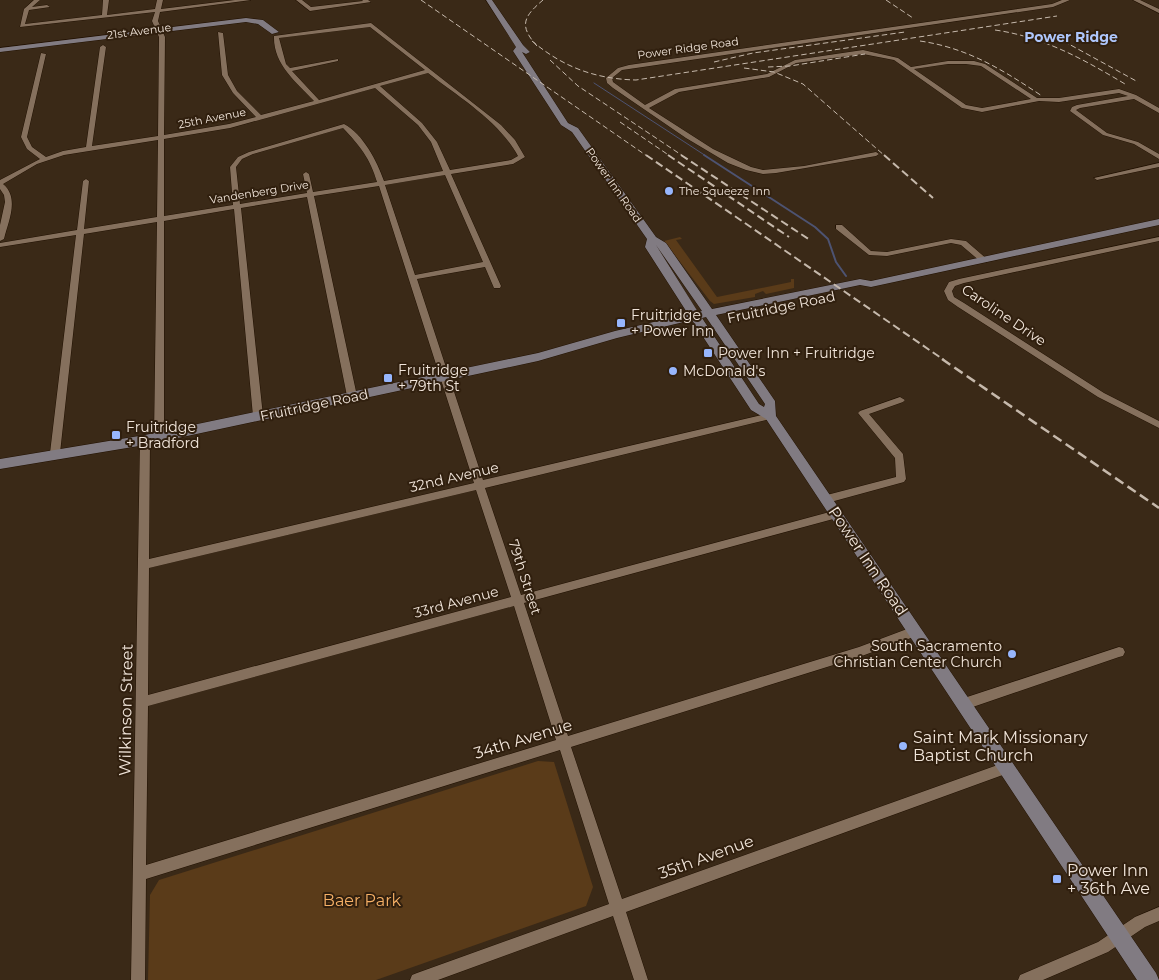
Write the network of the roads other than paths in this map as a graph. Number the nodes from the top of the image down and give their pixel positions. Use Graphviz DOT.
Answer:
graph roads {
  1 [pos="37,0"];
  2 [pos="106,0"];
  3 [pos="160,0"];
  4 [pos="248,0"];
  5 [pos="299,0"];
  6 [pos="365,0"];
  7 [pos="489,0"];
  8 [pos="1067,0"];
  9 [pos="1136,0"];
  10 [pos="218,2"];
  11 [pos="47,7"];
  12 [pos="27,9"];
  13 [pos="158,11"];
  14 [pos="1159,11"];
  15 [pos="104,17"];
  16 [pos="256,21"];
  17 [pos="223,32"];
  18 [pos="211,34"];
  19 [pos="276,34"];
  20 [pos="158,37"];
  21 [pos="175,38"];
  22 [pos="111,46"];
  23 [pos="103,47"];
  24 [pos="93,48"];
  25 [pos="0,50"];
  26 [pos="53,53"];
  27 [pos="43,54"];
  28 [pos="35,55"];
  29 [pos="336,60"];
  30 [pos="912,68"];
  31 [pos="287,70"];
  32 [pos="429,71"];
  33 [pos="376,86"];
  34 [pos="1134,96"];
  35 [pos="1037,100"];
  36 [pos="318,102"];
  37 [pos="645,107"];
  38 [pos="1159,111"];
  39 [pos="260,118"];
  40 [pos="161,138"];
  41 [pos="89,148"];
  42 [pos="876,154"];
  43 [pos="1159,158"];
  44 [pos="44,159"];
  45 [pos="1159,165"];
  46 [pos="449,172"];
  47 [pos="306,174"];
  48 [pos="1097,178"];
  49 [pos="86,181"];
  50 [pos="381,183"];
  51 [pos="0,184"];
  52 [pos="310,195"];
  53 [pos="237,207"];
  54 [pos="160,219"];
  55 [pos="1159,222"];
  56 [pos="839,227"];
  57 [pos="80,232"];
  58 [pos="0,239"];
  59 [pos="1159,239"];
  60 [pos="652,240"];
  61 [pos="0,245"];
  62 [pos="984,260"];
  63 [pos="487,264"];
  64 [pos="411,278"];
  65 [pos="497,286"];
  66 [pos="713,318"];
  67 [pos="698,321"];
  68 [pos="443,377"];
  69 [pos="352,396"];
  70 [pos="900,400"];
  71 [pos="258,416"];
  72 [pos="770,416"];
  73 [pos="1159,425"];
  74 [pos="152,439"];
  75 [pos="86,451"];
  76 [pos="55,453"];
  77 [pos="0,464"];
  78 [pos="0,474"];
  79 [pos="479,485"];
  80 [pos="827,499"];
  81 [pos="837,514"];
  82 [pos="144,565"];
  83 [pos="517,601"];
  84 [pos="915,631"];
  85 [pos="1119,652"];
  86 [pos="142,702"];
  87 [pos="964,704"];
  88 [pos="563,743"];
  89 [pos="1006,768"];
  90 [pos="140,874"];
  91 [pos="618,908"];
  92 [pos="1159,914"];
  93 [pos="1119,936"];
  94 [pos="138,980"];
  95 [pos="417,980"];
  96 [pos="641,980"];
  97 [pos="1025,980"];
  98 [pos="1149,980"];
  1 -- 12 [label="street"];
  2 -- 15 [label="street"];
  3 -- 13 [label="street, Wilkinson Street"];
  4 -- 10 [label="street"];
  5 -- 6 [label="street"];
  7 -- 60 [label="main road, Power Inn Road"];
  8 -- 37 [label="street, Power Ridge Road"];
  9 -- 14 [label="street"];
  10 -- 13 [label="street"];
  11 -- 12 [label="street"];
  12 -- 15 [label="street"];
  13 -- 15 [label="street"];
  13 -- 20 [label="street, Wilkinson Street"];
  16 -- 19 [label="main road"];
  16 -- 19 [label="main road"];
  16 -- 20 [label="main road, 21st Avenue"];
  17 -- 18 [label="main road"];
  17 -- 39 [label="street"];
  19 -- 31 [label="street"];
  19 -- 32 [label="street"];
  20 -- 21 [label="main road, 21st Avenue"];
  20 -- 25 [label="main road, 21st Avenue"];
  20 -- 40 [label="street, Wilkinson Street"];
  22 -- 23 [label="main road, 21st Avenue"];
  23 -- 24 [label="main road, 21st Avenue"];
  23 -- 41 [label="street"];
  26 -- 27 [label="main road"];
  27 -- 28 [label="main road"];
  27 -- 44 [label="street"];
  29 -- 31 [label="street"];
  30 -- 35 [label="street"];
  30 -- 35 [label="street"];
  30 -- 37 [label="street"];
  31 -- 36 [label="street"];
  32 -- 33 [label="street, 25th Avenue"];
  32 -- 46 [label="street, Vandenberg Drive"];
  33 -- 36 [label="street, 25th Avenue"];
  33 -- 46 [label="street"];
  34 -- 35 [label="street"];
  34 -- 38 [label="street"];
  34 -- 43 [label="street"];
  36 -- 39 [label="street, 25th Avenue"];
  37 -- 42 [label="street, Power Ridge Road"];
  39 -- 40 [label="street, 25th Avenue"];
  40 -- 41 [label="street, 25th Avenue"];
  40 -- 54 [label="street, Wilkinson Street"];
  41 -- 44 [label="street, 25th Avenue"];
  44 -- 51 [label="street, 25th Avenue"];
  45 -- 48 [label="street"];
  46 -- 50 [label="street, Vandenberg Drive"];
  46 -- 63 [label="street"];
  47 -- 52 [label="street"];
  49 -- 57 [label="street"];
  50 -- 52 [label="street, Vandenberg Drive"];
  50 -- 53 [label="street, 79th Street"];
  50 -- 64 [label="street, 79th Street"];
  51 -- 58 [label="street"];
  52 -- 53 [label="street, Vandenberg Drive"];
  52 -- 69 [label="street"];
  53 -- 54 [label="street, Vandenberg Drive"];
  53 -- 71 [label="street"];
  54 -- 57 [label="street, Vandenberg Drive"];
  54 -- 74 [label="street, Wilkinson Street"];
  55 -- 62 [label="main road, Fruitridge Road"];
  56 -- 62 [label="street"];
  57 -- 61 [label="street, Vandenberg Drive"];
  57 -- 76 [label="street"];
  59 -- 73 [label="street, Caroline Drive"];
  60 -- 66 [label="main road, Power Inn Road"];
  60 -- 67 [label="main road, Power Inn Road"];
  62 -- 66 [label="main road, Fruitridge Road"];
  63 -- 64 [label="street"];
  63 -- 65 [label="street"];
  64 -- 68 [label="street, 79th Street"];
  66 -- 67 [label="main road, Fruitridge Road"];
  66 -- 72 [label="main road, Power Inn Road"];
  67 -- 68 [label="main road, Fruitridge Road"];
  67 -- 72 [label="main road, Power Inn Road"];
  68 -- 69 [label="main road, Fruitridge Road"];
  68 -- 79 [label="street, 79th Street"];
  69 -- 71 [label="main road, Fruitridge Road"];
  70 -- 80 [label="street"];
  71 -- 74 [label="main road, Fruitridge Road"];
  72 -- 79 [label="street, 32nd Avenue"];
  72 -- 80 [label="main road, Power Inn Road"];
  74 -- 75 [label="main road, Fruitridge Road"];
  74 -- 82 [label="street, Wilkinson Street"];
  75 -- 76 [label="main road, Fruitridge Road"];
  75 -- 78 [label="main road, Fruitridge Road"];
  76 -- 77 [label="main road, Fruitridge Road"];
  79 -- 82 [label="street, 32nd Avenue"];
  79 -- 83 [label="street, 79th Street"];
  80 -- 81 [label="main road, Power Inn Road"];
  81 -- 83 [label="street, 33rd Avenue"];
  81 -- 84 [label="main road, Power Inn Road"];
  82 -- 86 [label="street, Wilkinson Street"];
  83 -- 86 [label="street, 33rd Avenue"];
  83 -- 88 [label="street, 79th Street"];
  84 -- 87 [label="main road, Power Inn Road"];
  84 -- 88 [label="street, 34th Avenue"];
  85 -- 87 [label="street"];
  86 -- 90 [label="street, Wilkinson Street"];
  87 -- 89 [label="main road, Power Inn Road"];
  88 -- 90 [label="street, 34th Avenue"];
  88 -- 91 [label="street, 79th Street"];
  89 -- 91 [label="street, 35th Avenue"];
  89 -- 93 [label="main road, Power Inn Road"];
  90 -- 94 [label="street, Wilkinson Street"];
  91 -- 95 [label="street, 35th Avenue"];
  91 -- 96 [label="street, 79th Street"];
  92 -- 93 [label="street"];
  93 -- 97 [label="street"];
  93 -- 98 [label="main road, Power Inn Road"];
}
